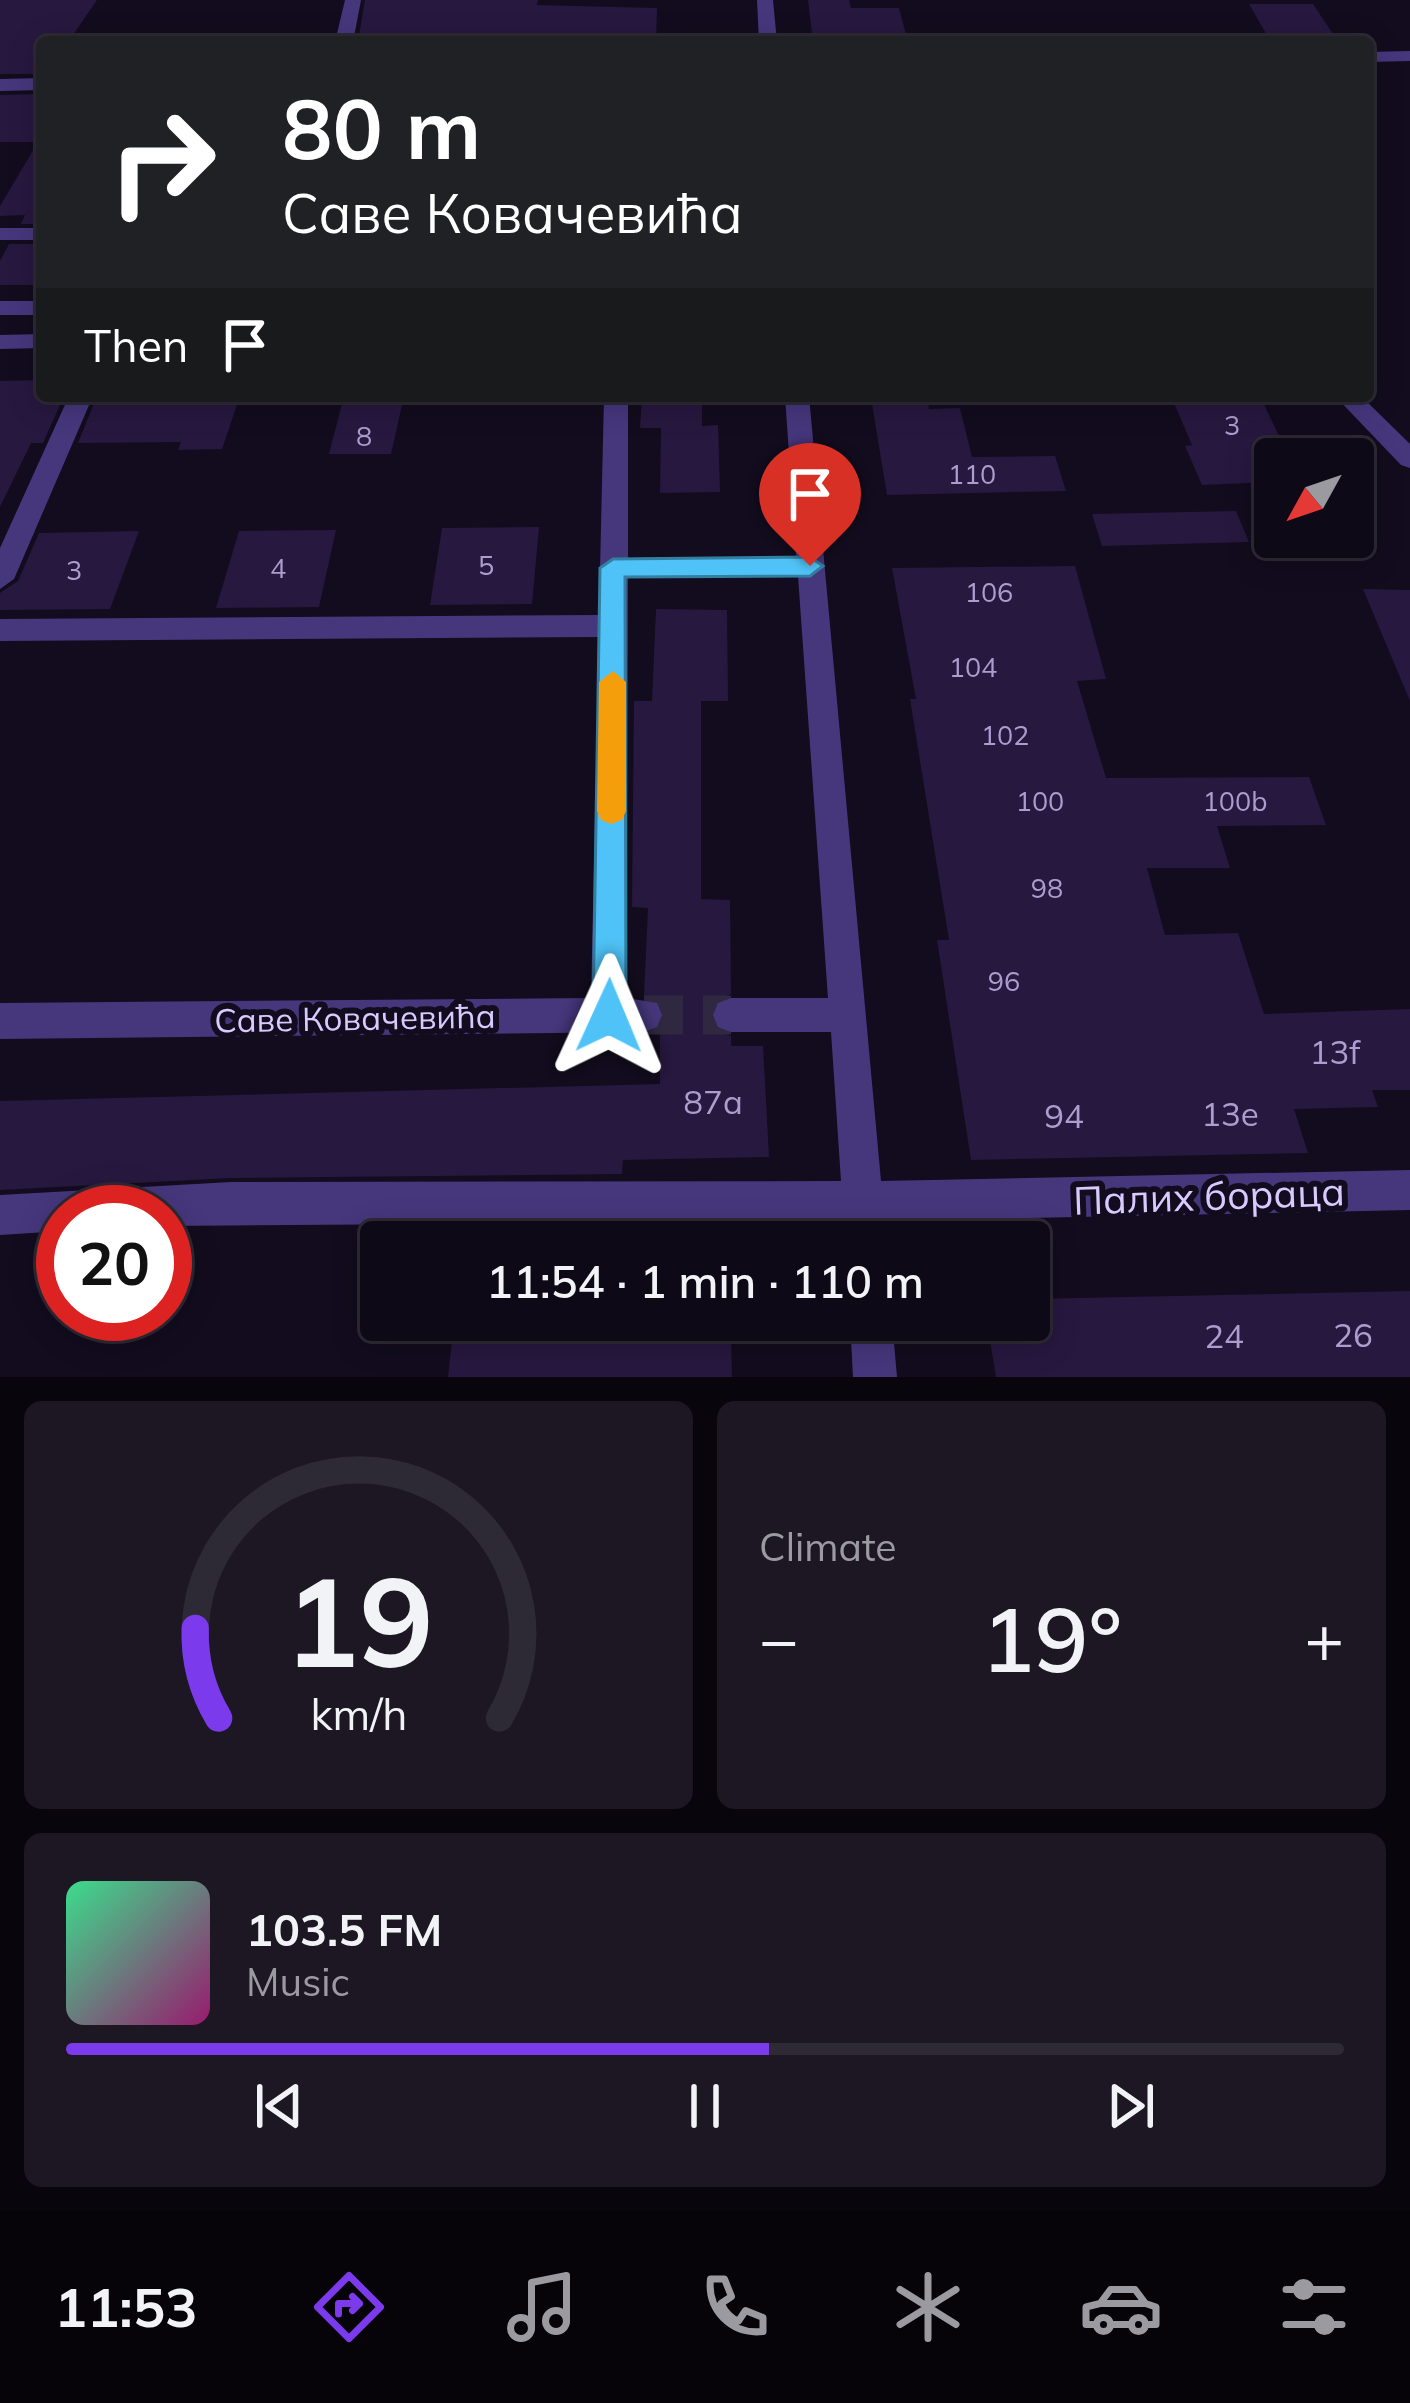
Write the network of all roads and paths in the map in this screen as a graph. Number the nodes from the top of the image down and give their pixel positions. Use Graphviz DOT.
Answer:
graph roads {
  1 [pos="353,0"];
  2 [pos="765,0"];
  3 [pos="345,36"];
  4 [pos="768,36"];
  5 [pos="1410,56"];
  6 [pos="1374,57"];
  7 [pos="36,84"];
  8 [pos="0,85"];
  9 [pos="0,234"];
  10 [pos="36,234"];
  11 [pos="0,308"];
  12 [pos="36,308"];
  13 [pos="36,341"];
  14 [pos="0,342"];
  15 [pos="77,402"];
  16 [pos="616,402"];
  17 [pos="797,402"];
  18 [pos="1353,402"];
  19 [pos="1410,459"];
  20 [pos="810,566"];
  21 [pos="613,568"];
  22 [pos="0,579"];
  23 [pos="613,626"];
  24 [pos="0,630"];
  25 [pos="731,1015"];
  26 [pos="846,1015"];
  27 [pos="0,1021"];
  28 [pos="1410,1190"];
  29 [pos="864,1202"];
  30 [pos="0,1215"];
  31 [pos="865,1221"];
  32 [pos="872,1341"];
  33 [pos="875,1377"];
  1 -- 3 [label="street"];
  2 -- 4 [label="street"];
  5 -- 6 [label="street"];
  7 -- 8 [label="street"];
  9 -- 10 [label="street"];
  11 -- 12 [label="street"];
  13 -- 14 [label="street"];
  15 -- 22 [label="street"];
  16 -- 21 [label="street, Саве Ковачевића"];
  17 -- 20 [label="street"];
  18 -- 19 [label="street"];
  20 -- 21 [label="street"];
  20 -- 26 [label="street"];
  21 -- 23 [label="street, Саве Ковачевића"];
  23 -- 24 [label="street"];
  23 -- 27 [label="street, Саве Ковачевића"];
  25 -- 26 [label="street"];
  26 -- 29 [label="street"];
  28 -- 29 [label="street, Палих бораца"];
  29 -- 30 [label="street, Палих бораца"];
  29 -- 31 [label="street"];
  32 -- 33 [label="street"];
}
